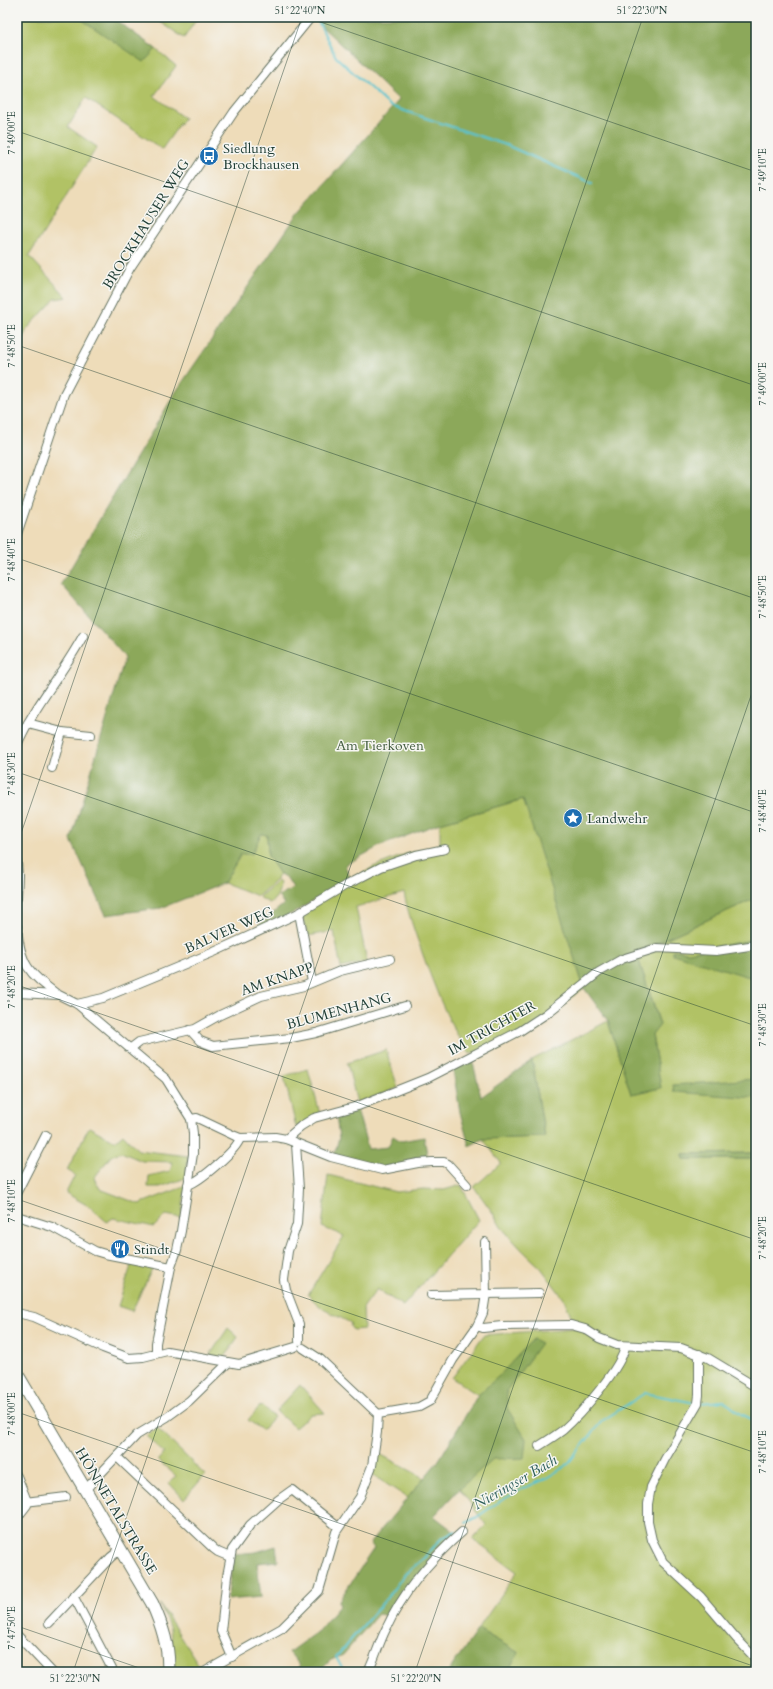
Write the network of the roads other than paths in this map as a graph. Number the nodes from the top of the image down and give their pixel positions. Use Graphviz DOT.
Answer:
graph roads {
  1 [pos="311,17"];
  2 [pos="17,534"];
  3 [pos="83,636"];
  4 [pos="28,723"];
  5 [pos="62,732"];
  6 [pos="90,735"];
  7 [pos="17,745"];
  8 [pos="52,768"];
  9 [pos="445,849"];
  10 [pos="17,862"];
  11 [pos="17,898"];
  12 [pos="299,913"];
  13 [pos="17,926"];
  14 [pos="756,945"];
  15 [pos="390,959"];
  16 [pos="312,982"];
  17 [pos="17,992"];
  18 [pos="59,995"];
  19 [pos="77,1004"];
  20 [pos="405,1006"];
  21 [pos="190,1030"];
  22 [pos="131,1048"];
  23 [pos="191,1119"];
  24 [pos="46,1135"];
  25 [pos="240,1138"];
  26 [pos="286,1139"];
  27 [pos="296,1144"];
  28 [pos="188,1185"];
  29 [pos="467,1185"];
  30 [pos="17,1192"];
  31 [pos="17,1216"];
  32 [pos="485,1242"];
  33 [pos="171,1267"];
  34 [pos="539,1293"];
  35 [pos="486,1294"];
  36 [pos="431,1295"];
  37 [pos="17,1313"];
  38 [pos="478,1326"];
  39 [pos="299,1345"];
  40 [pos="626,1346"];
  41 [pos="156,1353"];
  42 [pos="699,1354"];
  43 [pos="228,1363"];
  44 [pos="17,1374"];
  45 [pos="756,1387"];
  46 [pos="378,1414"];
  47 [pos="539,1446"];
  48 [pos="117,1457"];
  49 [pos="17,1476"];
  50 [pos="85,1490"];
  51 [pos="66,1497"];
  52 [pos="27,1502"];
  53 [pos="17,1503"];
  54 [pos="17,1518"];
  55 [pos="338,1527"];
  56 [pos="462,1532"];
  57 [pos="121,1549"];
  58 [pos="230,1557"];
  59 [pos="72,1598"];
  60 [pos="49,1623"];
  61 [pos="17,1635"];
  62 [pos="232,1657"];
  63 [pos="756,1659"];
  64 [pos="52,1672"];
  65 [pos="113,1672"];
  66 [pos="168,1672"];
  67 [pos="204,1672"];
  68 [pos="368,1672"];
  1 -- 2 [label="street, BROCKHAUSER WEG"];
  3 -- 4 [label="street"];
  4 -- 5 [label="street"];
  4 -- 7 [label="street"];
  5 -- 6 [label="street"];
  5 -- 8 [label="street"];
  9 -- 12 [label="street, BALVER WEG"];
  10 -- 11 [label="street"];
  12 -- 16 [label="street"];
  12 -- 19 [label="street, BALVER WEG"];
  13 -- 18 [label="street"];
  14 -- 26 [label="street, IM TRICHTER"];
  15 -- 16 [label="street, AM KNAPP"];
  16 -- 21 [label="street, AM KNAPP"];
  17 -- 18 [label="street"];
  18 -- 19 [label="street"];
  19 -- 22 [label="street"];
  20 -- 21 [label="street, BLUMENHANG"];
  21 -- 22 [label="street, AM KNAPP"];
  22 -- 23 [label="street"];
  23 -- 25 [label="street"];
  23 -- 28 [label="street"];
  24 -- 30 [label="street"];
  25 -- 26 [label="street"];
  25 -- 28 [label="street"];
  26 -- 27 [label="street"];
  27 -- 29 [label="street"];
  27 -- 39 [label="street"];
  28 -- 33 [label="street"];
  31 -- 33 [label="street"];
  32 -- 35 [label="street"];
  33 -- 41 [label="street"];
  34 -- 35 [label="street"];
  35 -- 36 [label="street"];
  35 -- 38 [label="street"];
  37 -- 41 [label="street"];
  38 -- 40 [label="street"];
  38 -- 46 [label="street"];
  39 -- 43 [label="street"];
  39 -- 46 [label="street"];
  40 -- 42 [label="street"];
  40 -- 47 [label="street"];
  41 -- 43 [label="street"];
  42 -- 45 [label="street"];
  42 -- 63 [label="street"];
  43 -- 48 [label="street"];
  44 -- 50 [label="main road, HÖNNETALSTRASSE"];
  46 -- 55 [label="street"];
  48 -- 50 [label="street"];
  48 -- 58 [label="street"];
  49 -- 52 [label="street"];
  50 -- 57 [label="main road, HÖNNETALSTRASSE"];
  51 -- 52 [label="street"];
  52 -- 53 [label="street"];
  52 -- 54 [label="street"];
  55 -- 58 [label="street"];
  55 -- 62 [label="street"];
  56 -- 68 [label="street"];
  57 -- 59 [label="street"];
  57 -- 66 [label="main road, HÖNNETALSTRASSE"];
  58 -- 62 [label="street"];
  59 -- 60 [label="street"];
  59 -- 65 [label="street"];
  61 -- 64 [label="street"];
  62 -- 67 [label="street"];
}
